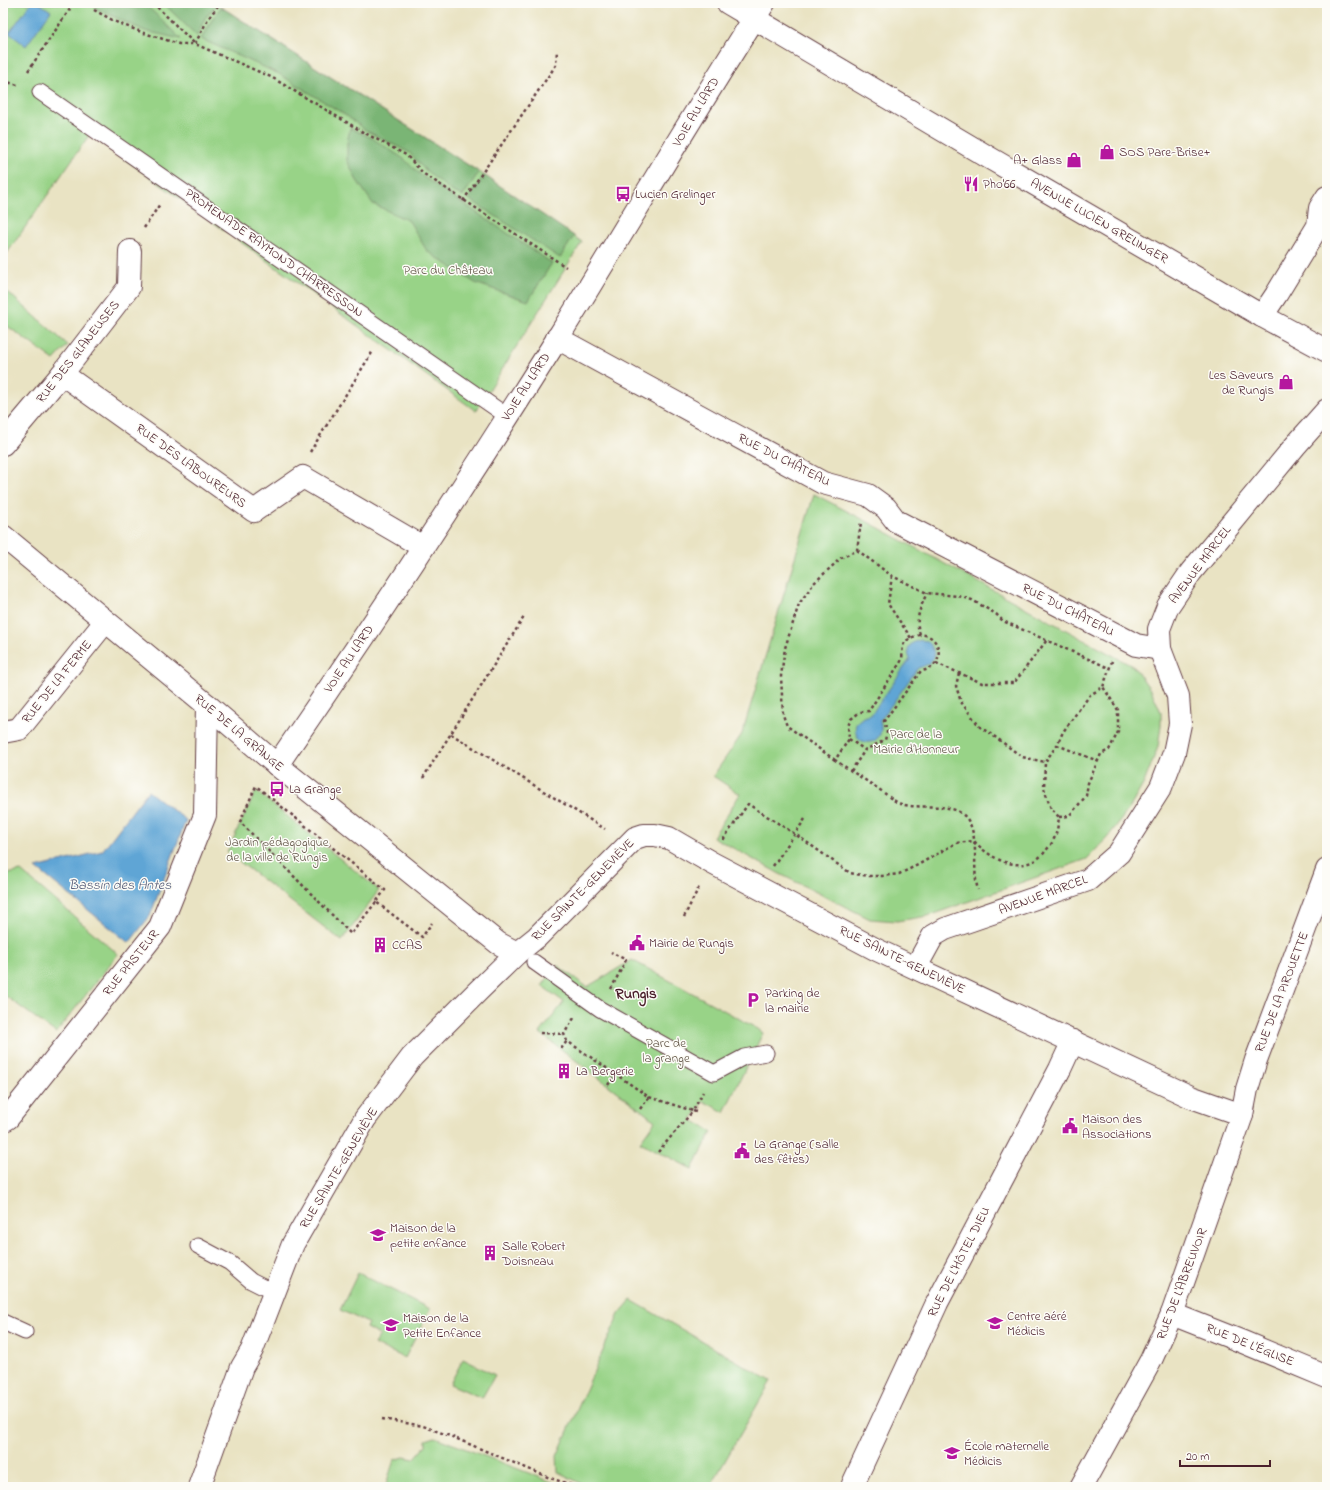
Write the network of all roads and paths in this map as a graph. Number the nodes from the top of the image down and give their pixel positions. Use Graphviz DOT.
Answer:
graph roads {
  1 [pos="74,3"];
  2 [pos="153,3"];
  3 [pos="220,3"];
  4 [pos="728,3"];
  5 [pos="94,10"];
  6 [pos="759,11"];
  7 [pos="195,44"];
  8 [pos="557,50"];
  9 [pos="27,72"];
  10 [pos="23,79"];
  11 [pos="18,85"];
  12 [pos="40,92"];
  13 [pos="173,183"];
  14 [pos="1327,197"];
  15 [pos="463,201"];
  16 [pos="130,251"];
  17 [pos="566,267"];
  18 [pos="1262,316"];
  19 [pos="386,332"];
  20 [pos="557,338"];
  21 [pos="1327,351"];
  22 [pos="62,374"];
  23 [pos="1327,410"];
  24 [pos="507,416"];
  25 [pos="3,444"];
  26 [pos="303,477"];
  27 [pos="872,498"];
  28 [pos="3,536"];
  29 [pos="423,547"];
  30 [pos="857,550"];
  31 [pos="892,576"];
  32 [pos="927,593"];
  33 [pos="524,617"];
  34 [pos="105,622"];
  35 [pos="920,634"];
  36 [pos="911,638"];
  37 [pos="1047,640"];
  38 [pos="1160,650"];
  39 [pos="1114,656"];
  40 [pos="936,664"];
  41 [pos="1109,668"];
  42 [pos="959,674"];
  43 [pos="1104,686"];
  44 [pos="207,705"];
  45 [pos="3,732"];
  46 [pos="451,734"];
  47 [pos="849,739"];
  48 [pos="1057,745"];
  49 [pos="865,750"];
  50 [pos="835,760"];
  51 [pos="1098,761"];
  52 [pos="1045,762"];
  53 [pos="277,765"];
  54 [pos="852,771"];
  55 [pos="423,778"];
  56 [pos="1059,817"];
  57 [pos="805,819"];
  58 [pos="611,833"];
  59 [pos="795,834"];
  60 [pos="974,841"];
  61 [pos="722,842"];
  62 [pos="771,869"];
  63 [pos="1327,870"];
  64 [pos="702,882"];
  65 [pos="979,893"];
  66 [pos="376,902"];
  67 [pos="684,917"];
  68 [pos="436,918"];
  69 [pos="611,952"];
  70 [pos="525,958"];
  71 [pos="916,967"];
  72 [pos="586,999"];
  73 [pos="600,1009"];
  74 [pos="540,1033"];
  75 [pos="564,1034"];
  76 [pos="567,1041"];
  77 [pos="1073,1041"];
  78 [pos="561,1049"];
  79 [pos="766,1053"];
  80 [pos="714,1073"];
  81 [pos="615,1074"];
  82 [pos="608,1085"];
  83 [pos="650,1097"];
  84 [pos="640,1109"];
  85 [pos="695,1111"];
  86 [pos="1242,1115"];
  87 [pos="3,1122"];
  88 [pos="658,1152"];
  89 [pos="198,1246"];
  90 [pos="275,1294"];
  91 [pos="1172,1314"];
  92 [pos="3,1322"];
  93 [pos="24,1332"];
  94 [pos="1327,1377"];
  95 [pos="382,1419"];
  96 [pos="199,1487"];
  97 [pos="578,1487"];
  98 [pos="853,1487"];
  99 [pos="1081,1487"];
  1 -- 9 [label="path"];
  2 -- 7 [label="path"];
  3 -- 7 [label="path"];
  4 -- 6 [label="street, AVENUE LUCIEN GRELINGER"];
  5 -- 7 [label="path"];
  6 -- 18 [label="street, AVENUE LUCIEN GRELINGER"];
  6 -- 20 [label="street, VOIE AU LARD"];
  7 -- 15 [label="path"];
  8 -- 15 [label="path"];
  10 -- 11 [label="path"];
  12 -- 13 [label="lane, PROMENADE RAYMOND CHARRESSON"];
  13 -- 16 [label="path"];
  13 -- 19 [label="lane, PROMENADE RAYMOND CHARRESSON"];
  14 -- 18 [label="street"];
  15 -- 17 [label="path"];
  16 -- 22 [label="street, RUE DES GLANEUSES"];
  18 -- 21 [label="street, AVENUE LUCIEN GRELINGER"];
  19 -- 24 [label="lane, PROMENADE RAYMOND CHARRESSON"];
  19 -- 26 [label="path"];
  20 -- 24 [label="street, VOIE AU LARD"];
  20 -- 27 [label="street, RUE DU CHÂTEAU"];
  22 -- 25 [label="street, RUE DES GLANEUSES"];
  22 -- 26 [label="street, RUE DES LABOUREURS"];
  23 -- 38 [label="street, AVENUE MARCEL"];
  24 -- 29 [label="street, VOIE AU LARD"];
  26 -- 29 [label="street"];
  27 -- 30 [label="path"];
  27 -- 38 [label="street, RUE DU CHÂTEAU"];
  28 -- 34 [label="street, RUE DE LA GRANGE"];
  29 -- 53 [label="street, VOIE AU LARD"];
  30 -- 31 [label="path"];
  30 -- 50 [label="path"];
  31 -- 32 [label="path"];
  31 -- 36 [label="path"];
  32 -- 35 [label="path"];
  32 -- 37 [label="path"];
  33 -- 46 [label="path"];
  34 -- 44 [label="street, RUE DE LA GRANGE"];
  34 -- 45 [label="street, RUE DE LA FERME"];
  35 -- 36 [label="path"];
  35 -- 40 [label="path"];
  36 -- 47 [label="path"];
  37 -- 41 [label="path"];
  37 -- 42 [label="path"];
  38 -- 71 [label="street, AVENUE MARCEL"];
  39 -- 41 [label="path"];
  40 -- 42 [label="path"];
  40 -- 49 [label="path"];
  41 -- 43 [label="path"];
  42 -- 52 [label="path"];
  43 -- 48 [label="path"];
  43 -- 51 [label="path"];
  44 -- 53 [label="street, RUE DE LA GRANGE"];
  44 -- 87 [label="street, RUE PASTEUR"];
  46 -- 55 [label="path"];
  46 -- 58 [label="path"];
  47 -- 49 [label="path"];
  47 -- 50 [label="path"];
  48 -- 51 [label="path"];
  48 -- 52 [label="path"];
  49 -- 54 [label="path"];
  50 -- 54 [label="path"];
  51 -- 56 [label="path"];
  52 -- 56 [label="path"];
  53 -- 70 [label="street, RUE DE LA GRANGE"];
  54 -- 60 [label="path"];
  56 -- 60 [label="path"];
  57 -- 59 [label="path"];
  59 -- 60 [label="path"];
  59 -- 61 [label="path"];
  59 -- 62 [label="path"];
  60 -- 65 [label="path"];
  63 -- 86 [label="street, RUE DE LA PIROUETTE"];
  64 -- 67 [label="path"];
  66 -- 66 [label="path"];
  66 -- 68 [label="path"];
  69 -- 73 [label="path"];
  70 -- 71 [label="street, RUE SAINTE-GENEVIÈVE"];
  70 -- 72 [label="lane"];
  70 -- 90 [label="street, RUE SAINTE-GENEVIÈVE"];
  71 -- 77 [label="street, RUE SAINTE-GENEVIÈVE"];
  72 -- 73 [label="lane"];
  72 -- 75 [label="path"];
  73 -- 80 [label="lane"];
  74 -- 75 [label="path"];
  75 -- 76 [label="path"];
  76 -- 78 [label="path"];
  76 -- 81 [label="path"];
  77 -- 86 [label="street, RUE SAINTE-GENEVIÈVE"];
  77 -- 98 [label="street, RUE DE L'HÔTEL DIEU"];
  79 -- 80 [label="lane"];
  80 -- 85 [label="path"];
  81 -- 82 [label="path"];
  81 -- 83 [label="path"];
  83 -- 84 [label="path"];
  83 -- 85 [label="path"];
  85 -- 88 [label="path"];
  86 -- 91 [label="street, RUE DE L'ABREUVOIR"];
  89 -- 90 [label="lane"];
  90 -- 96 [label="street, RUE SAINTE-GENEVIÈVE"];
  91 -- 94 [label="street, RUE DE L'ÉGLISE"];
  91 -- 99 [label="street, RUE DE L'ABREUVOIR"];
  92 -- 93 [label="lane"];
  95 -- 97 [label="path"];
}
